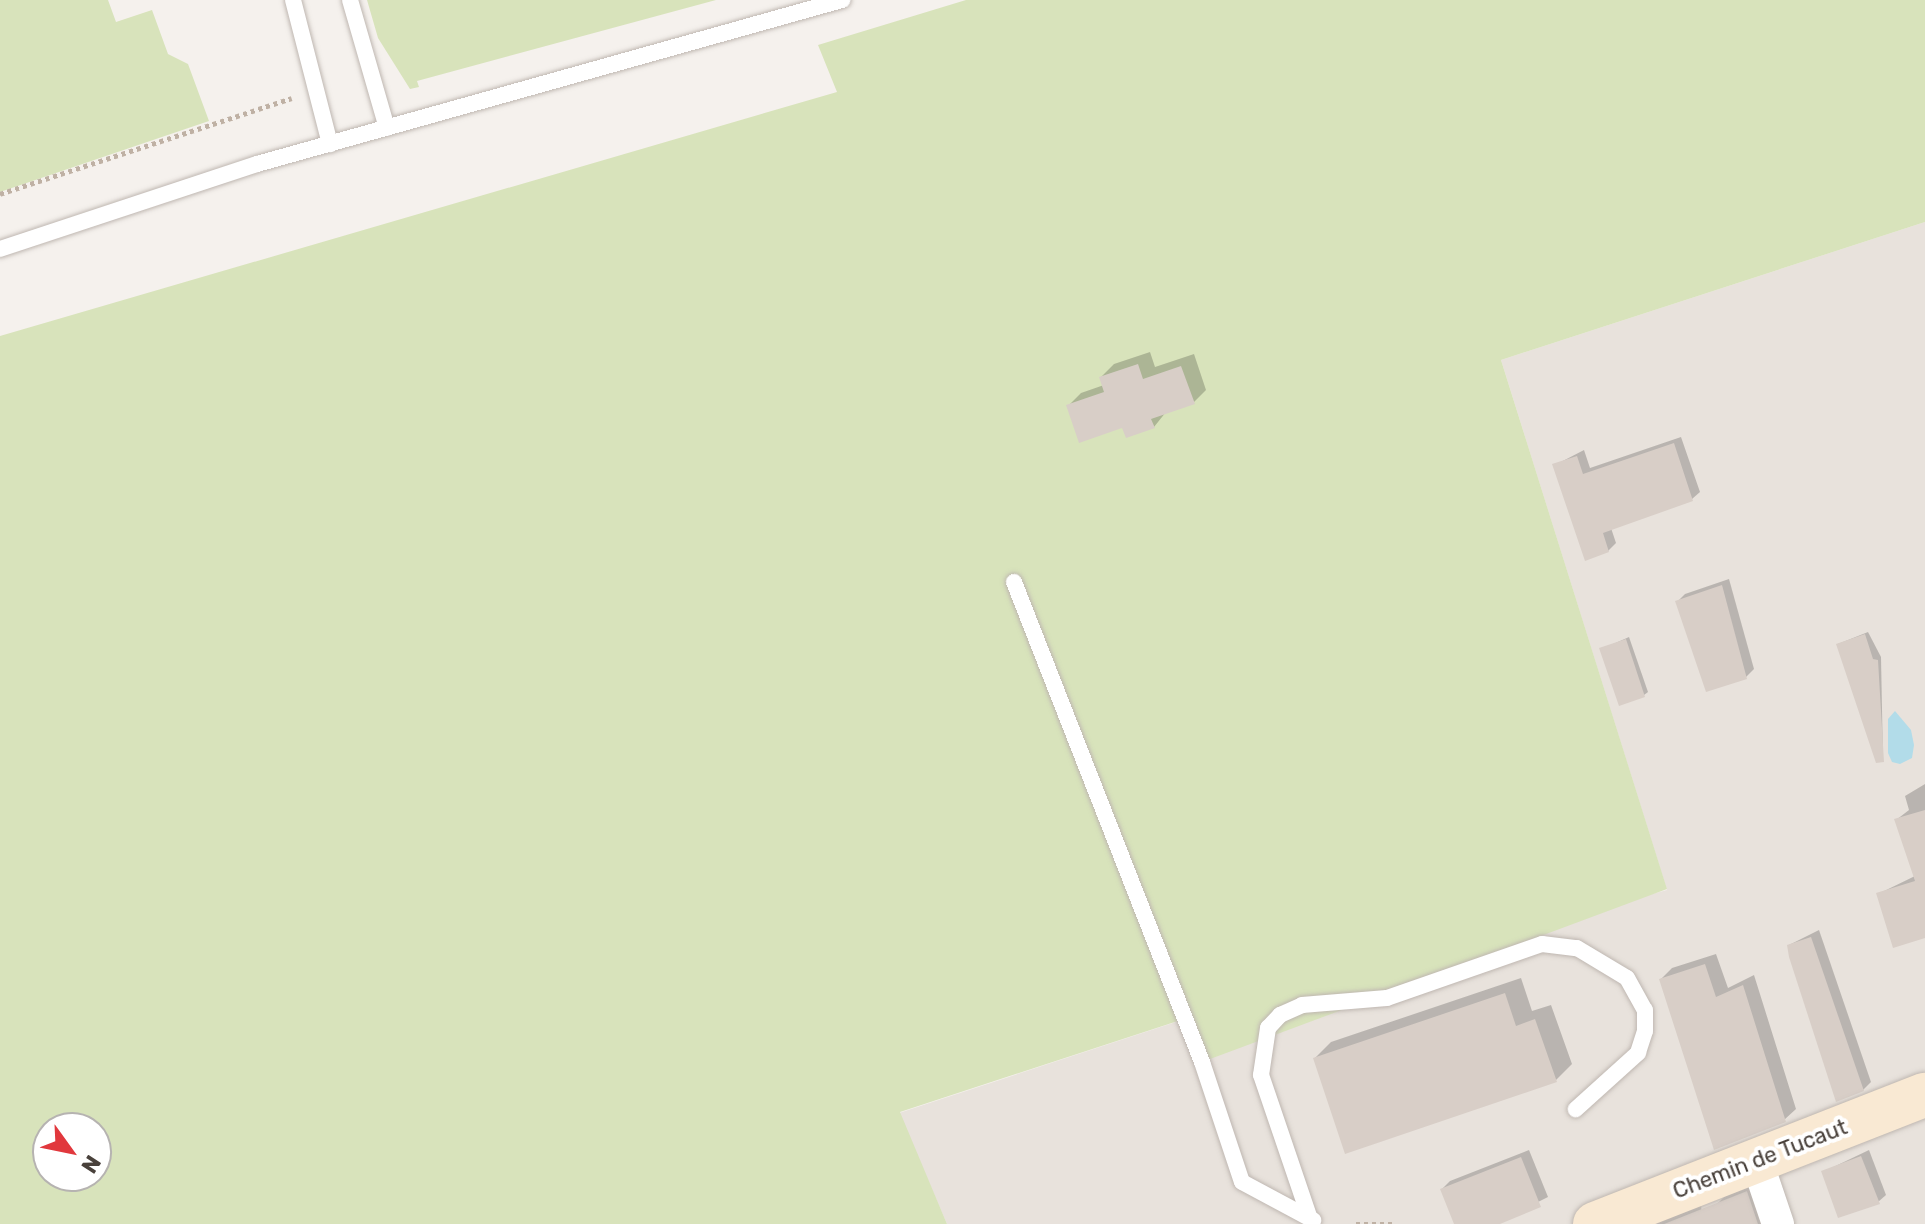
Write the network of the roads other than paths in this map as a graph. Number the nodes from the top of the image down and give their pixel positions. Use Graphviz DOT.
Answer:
graph roads {
  1 [pos="293,0"];
  2 [pos="350,0"];
  3 [pos="842,0"];
  4 [pos="387,128"];
  5 [pos="330,144"];
  6 [pos="0,249"];
  7 [pos="1014,582"];
  8 [pos="1925,1095"];
  9 [pos="1576,1109"];
  10 [pos="1756,1159"];
  11 [pos="1313,1220"];
  12 [pos="1595,1224"];
  13 [pos="1778,1224"];
  1 -- 5 [label="lane"];
  2 -- 4 [label="lane"];
  3 -- 4 [label="lane"];
  4 -- 5 [label="lane"];
  5 -- 6 [label="lane"];
  7 -- 11 [label="lane"];
  8 -- 10 [label="main road, Chemin de Tucaut"];
  9 -- 11 [label="lane"];
  10 -- 12 [label="main road, Chemin de Tucaut"];
  10 -- 13 [label="street"];
}
